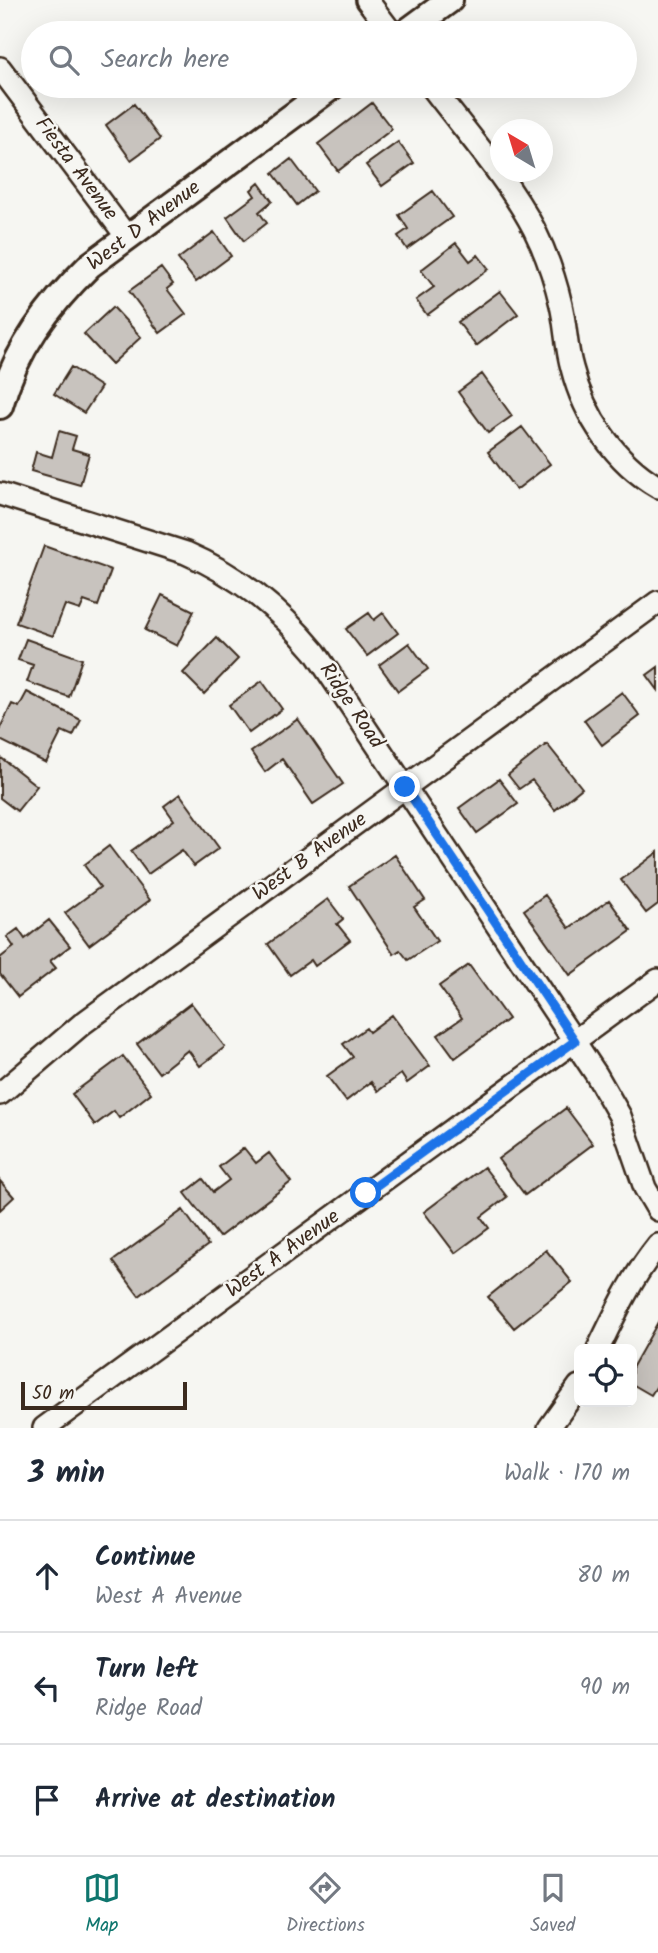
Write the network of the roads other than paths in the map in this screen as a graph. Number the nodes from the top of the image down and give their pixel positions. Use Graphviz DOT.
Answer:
graph roads {
  1 [pos="367,0"];
  2 [pos="450,0"];
  3 [pos="383,21"];
  4 [pos="421,21"];
  5 [pos="0,68"];
  6 [pos="21,96"];
  7 [pos="23,98"];
  8 [pos="317,98"];
  9 [pos="440,98"];
  10 [pos="127,237"];
  11 [pos="0,406"];
  12 [pos="658,487"];
  13 [pos="0,494"];
  14 [pos="658,602"];
  15 [pos="405,787"];
  16 [pos="658,980"];
  17 [pos="575,1041"];
  18 [pos="0,1094"];
  19 [pos="658,1210"];
  20 [pos="658,1245"];
  21 [pos="600,1344"];
  22 [pos="574,1393"];
  23 [pos="44,1428"];
  24 [pos="548,1428"];
  1 -- 3 [label="street"];
  2 -- 4 [label="street"];
  5 -- 6 [label="street, Fiesta Avenue"];
  7 -- 10 [label="street, Fiesta Avenue"];
  8 -- 10 [label="street, West D Avenue"];
  9 -- 12 [label="street"];
  10 -- 11 [label="street, West D Avenue"];
  13 -- 15 [label="street, Ridge Road"];
  14 -- 15 [label="street, West B Avenue"];
  15 -- 17 [label="street, Ridge Road"];
  15 -- 18 [label="street, West B Avenue"];
  16 -- 17 [label="street, West A Avenue"];
  17 -- 19 [label="street, Ridge Road"];
  17 -- 23 [label="street, West A Avenue"];
  20 -- 21 [label="street"];
  22 -- 24 [label="street"];
}
